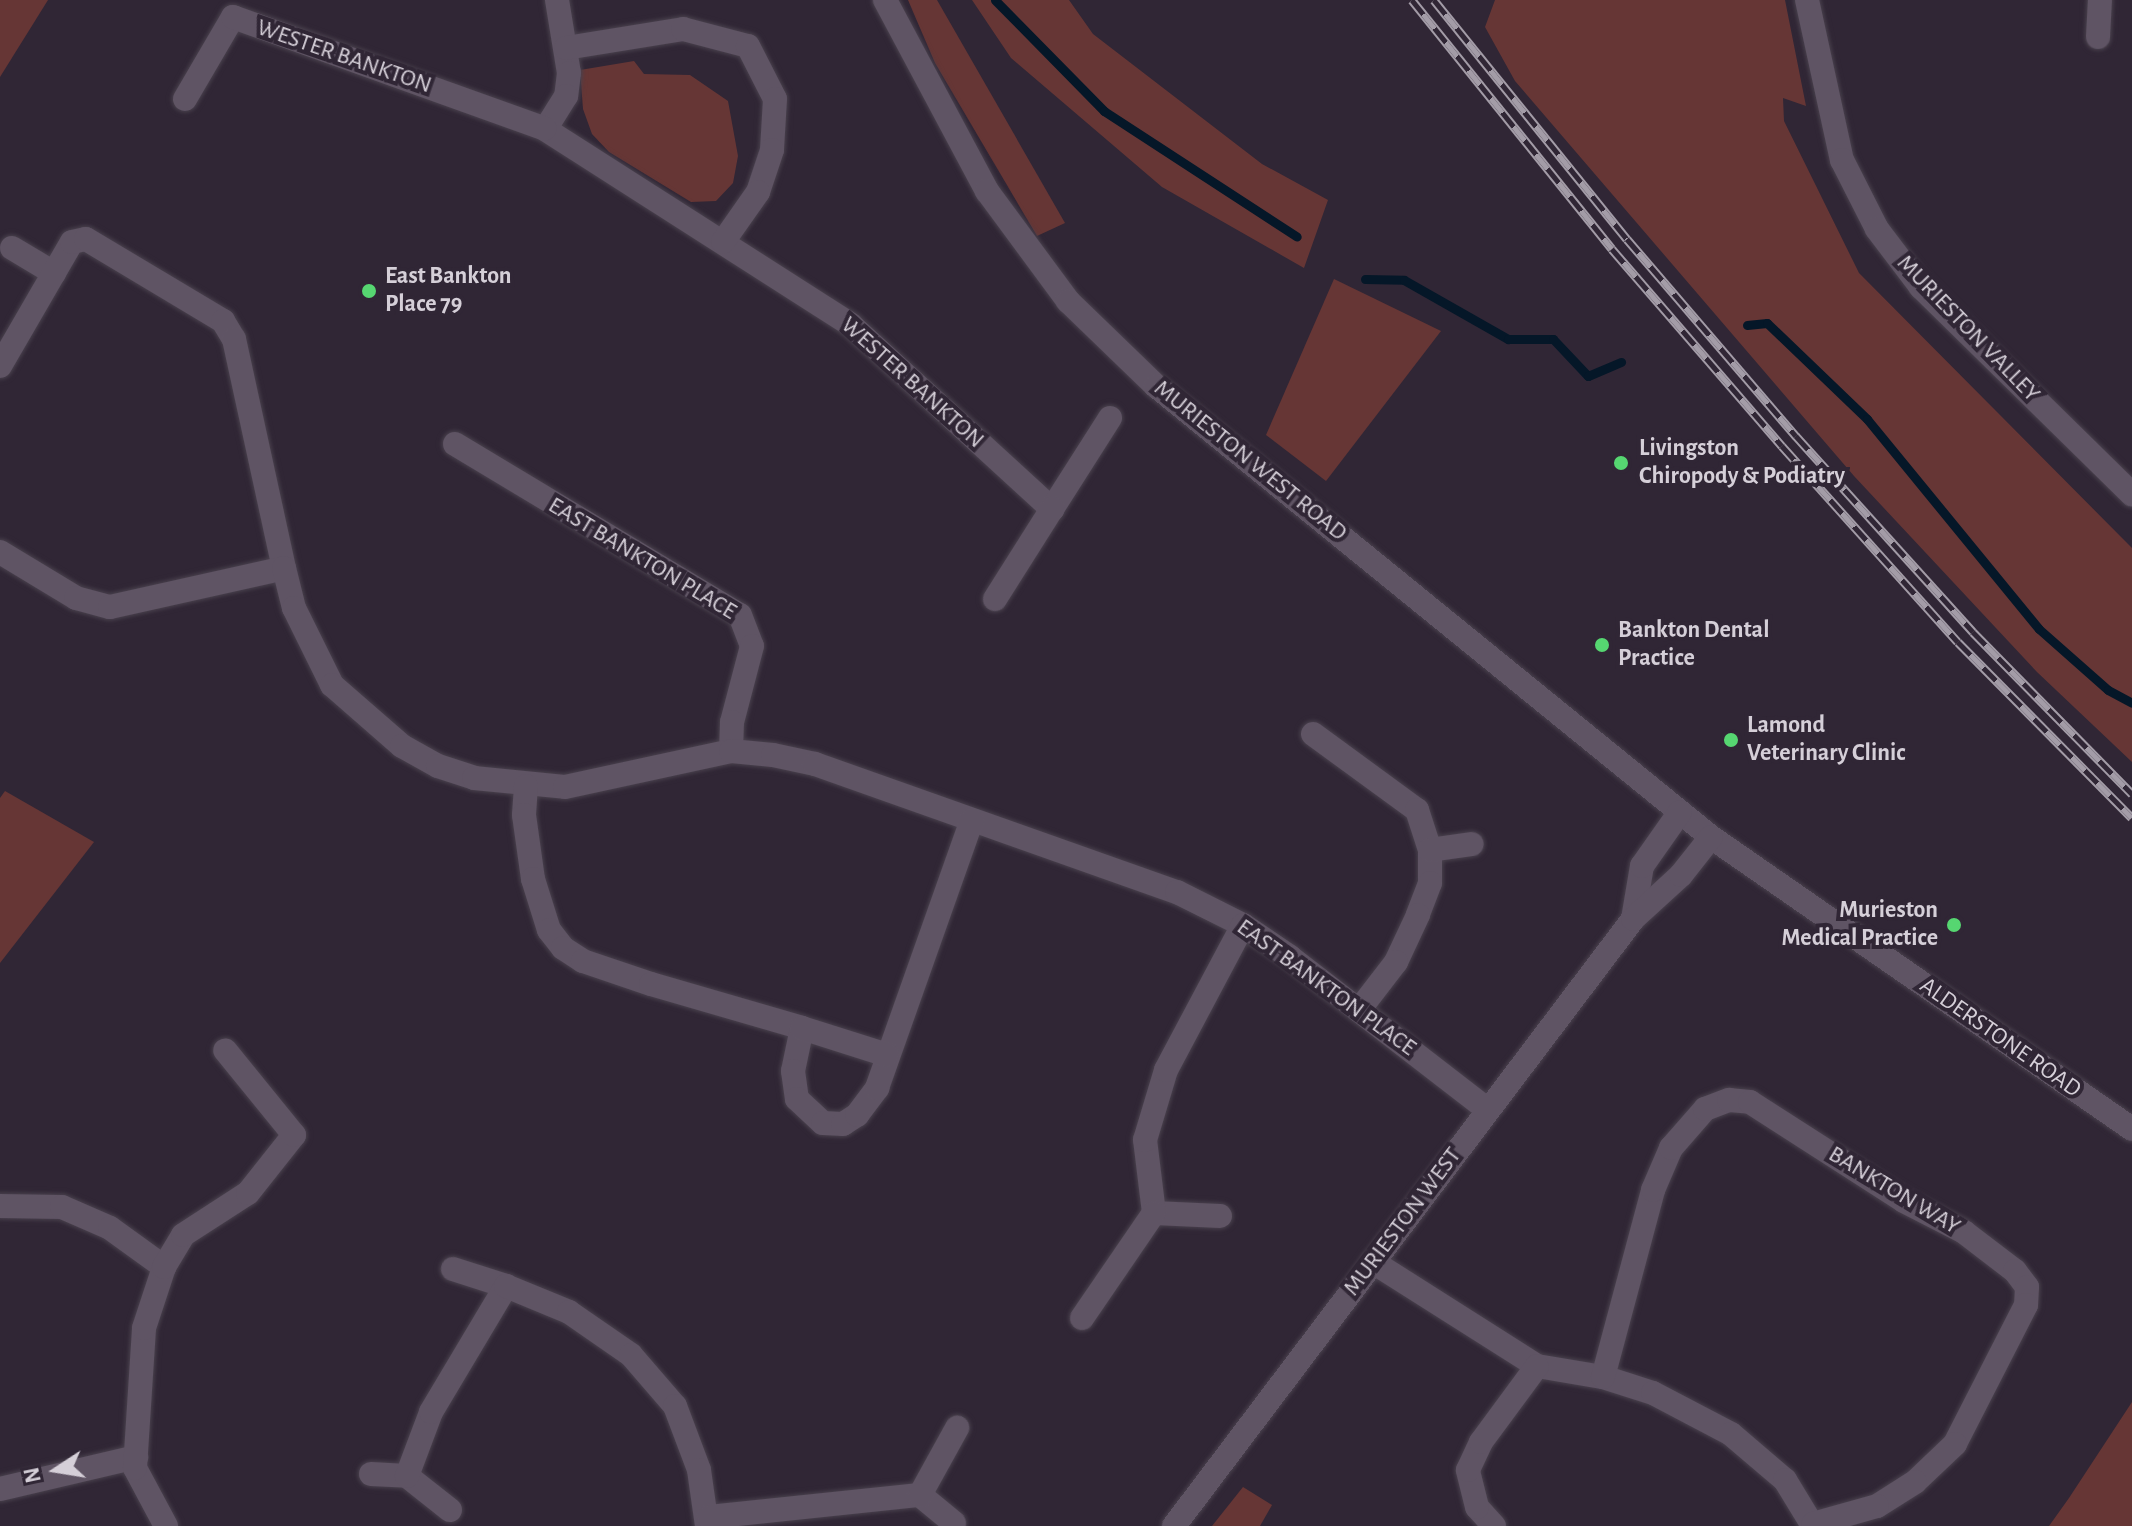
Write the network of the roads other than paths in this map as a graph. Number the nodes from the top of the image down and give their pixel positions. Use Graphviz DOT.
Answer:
graph roads {
  1 [pos="557,0"];
  2 [pos="885,0"];
  3 [pos="1807,0"];
  4 [pos="2100,0"];
  5 [pos="238,9"];
  6 [pos="2098,37"];
  7 [pos="566,48"];
  8 [pos="185,99"];
  9 [pos="545,129"];
  10 [pos="723,242"];
  11 [pos="12,248"];
  12 [pos="54,273"];
  13 [pos="0,366"];
  14 [pos="1110,418"];
  15 [pos="455,444"];
  16 [pos="2132,494"];
  17 [pos="1052,509"];
  18 [pos="0,552"];
  19 [pos="284,568"];
  20 [pos="995,599"];
  21 [pos="1313,734"];
  22 [pos="731,751"];
  23 [pos="526,786"];
  24 [pos="1680,812"];
  25 [pos="972,820"];
  26 [pos="1711,837"];
  27 [pos="1472,844"];
  28 [pos="1430,850"];
  29 [pos="1633,919"];
  30 [pos="1243,925"];
  31 [pos="1359,1010"];
  32 [pos="802,1028"];
  33 [pos="225,1050"];
  34 [pos="887,1055"];
  35 [pos="1488,1110"];
  36 [pos="2132,1129"];
  37 [pos="0,1206"];
  38 [pos="1154,1213"];
  39 [pos="1220,1216"];
  40 [pos="1373,1262"];
  41 [pos="164,1267"];
  42 [pos="453,1269"];
  43 [pos="506,1286"];
  44 [pos="1082,1318"];
  45 [pos="1537,1366"];
  46 [pos="1603,1377"];
  47 [pos="957,1428"];
  48 [pos="136,1457"];
  49 [pos="371,1474"];
  50 [pos="407,1476"];
  51 [pos="0,1489"];
  52 [pos="920,1495"];
  53 [pos="450,1510"];
  54 [pos="708,1521"];
  55 [pos="954,1523"];
  56 [pos="1813,1525"];
  57 [pos="166,1526"];
  58 [pos="1174,1526"];
  59 [pos="1494,1526"];
  1 -- 7 [label="street"];
  2 -- 24 [label="street, MURIESTON WEST ROAD"];
  3 -- 16 [label="street, MURIESTON VALLEY"];
  4 -- 6 [label="street"];
  5 -- 8 [label="street, WESTER BANKTON"];
  5 -- 9 [label="street, WESTER BANKTON"];
  7 -- 9 [label="street"];
  7 -- 10 [label="street"];
  9 -- 10 [label="street, WESTER BANKTON"];
  10 -- 17 [label="street, WESTER BANKTON"];
  11 -- 12 [label="street"];
  12 -- 13 [label="street, EAST BANKTON PLACE"];
  12 -- 19 [label="street, EAST BANKTON PLACE"];
  14 -- 17 [label="street"];
  15 -- 22 [label="street, EAST BANKTON PLACE"];
  17 -- 20 [label="street"];
  18 -- 19 [label="street"];
  19 -- 23 [label="street, EAST BANKTON PLACE"];
  21 -- 28 [label="street"];
  22 -- 23 [label="street, EAST BANKTON PLACE"];
  22 -- 25 [label="street, EAST BANKTON PLACE"];
  23 -- 32 [label="street"];
  24 -- 26 [label="street, MURIESTON WEST ROAD"];
  24 -- 29 [label="street, MURIESTON WEST"];
  25 -- 30 [label="street, EAST BANKTON PLACE"];
  25 -- 34 [label="street"];
  26 -- 29 [label="street, MURIESTON WEST"];
  26 -- 36 [label="street, ALDERSTONE ROAD"];
  27 -- 28 [label="street"];
  28 -- 31 [label="street"];
  29 -- 35 [label="street, MURIESTON WEST"];
  30 -- 31 [label="street, EAST BANKTON PLACE"];
  30 -- 38 [label="street"];
  31 -- 35 [label="street, EAST BANKTON PLACE"];
  32 -- 34 [label="street"];
  32 -- 34 [label="street"];
  33 -- 41 [label="street"];
  35 -- 40 [label="street, MURIESTON WEST"];
  37 -- 41 [label="street"];
  38 -- 39 [label="street"];
  38 -- 44 [label="street"];
  40 -- 45 [label="street, BANKTON WAY"];
  40 -- 58 [label="street, MURIESTON WEST"];
  41 -- 48 [label="street"];
  42 -- 43 [label="street"];
  43 -- 50 [label="street"];
  43 -- 54 [label="street"];
  45 -- 46 [label="street, BANKTON WAY"];
  45 -- 59 [label="street"];
  46 -- 56 [label="street, BANKTON WAY"];
  46 -- 56 [label="street, BANKTON WAY"];
  47 -- 52 [label="street"];
  48 -- 51 [label="street"];
  48 -- 57 [label="street"];
  49 -- 50 [label="street"];
  50 -- 53 [label="street"];
  52 -- 54 [label="street"];
  52 -- 55 [label="street"];
}
